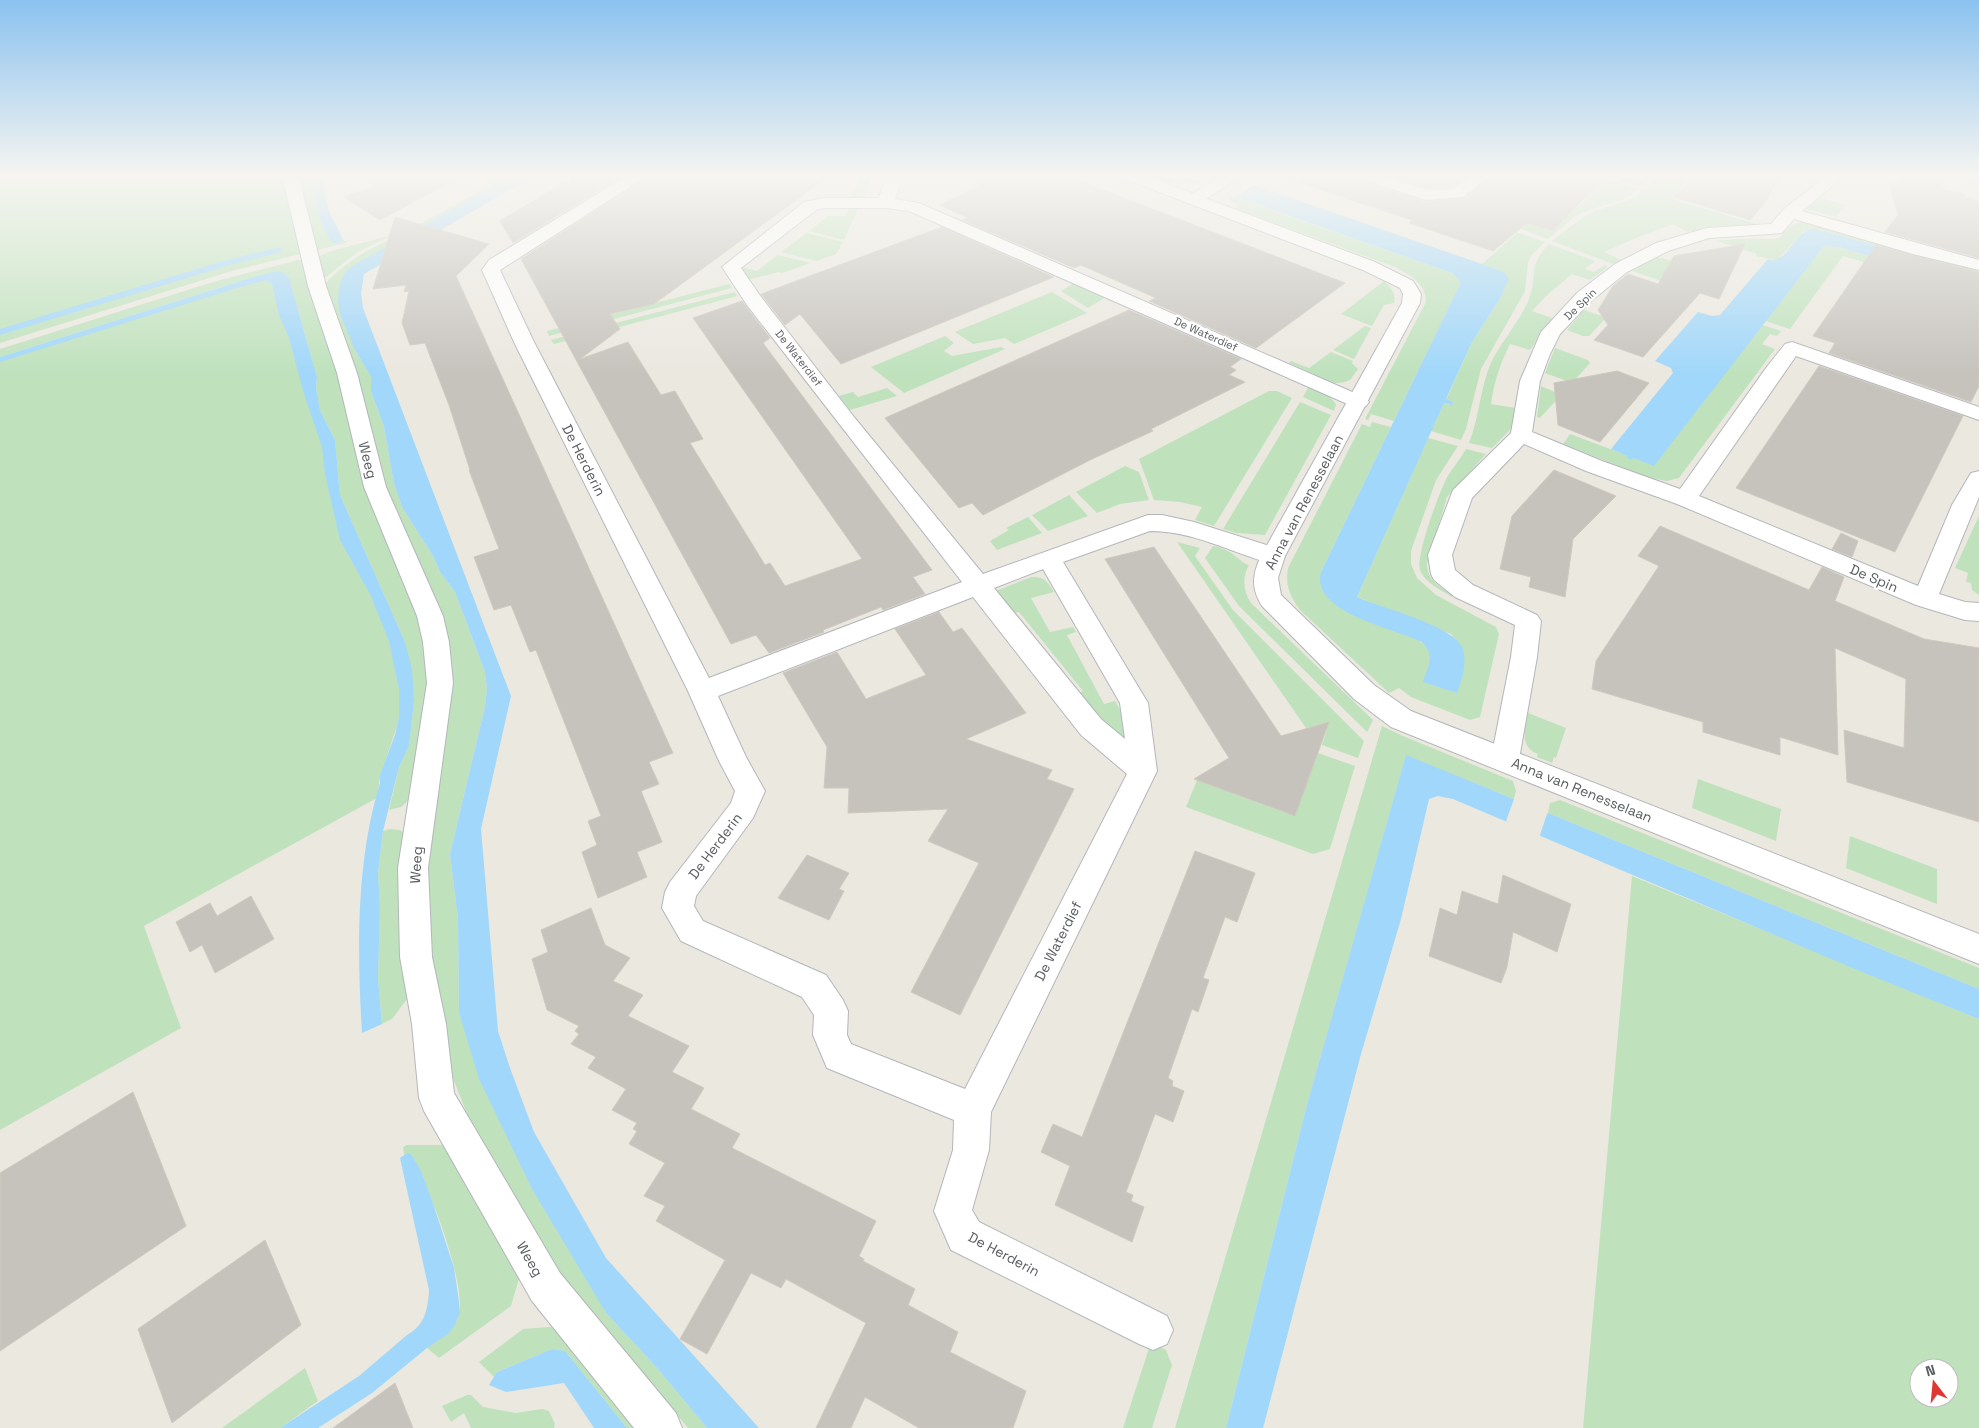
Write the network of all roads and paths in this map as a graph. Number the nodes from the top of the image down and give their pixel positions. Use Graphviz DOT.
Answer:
graph roads {
  1 [pos="308,241"];
  2 [pos="533,241"];
  3 [pos="766,241"];
  4 [pos="990,241"];
  5 [pos="1300,241"];
  6 [pos="1682,241"];
  7 [pos="1886,241"];
  8 [pos="1979,265"];
  9 [pos="1359,402"];
  10 [pos="1979,414"];
  11 [pos="1521,435"];
  12 [pos="1979,478"];
  13 [pos="1684,499"];
  14 [pos="1273,556"];
  15 [pos="1049,558"];
  16 [pos="979,585"];
  17 [pos="1925,599"];
  18 [pos="1979,612"];
  19 [pos="702,691"];
  20 [pos="1505,759"];
  21 [pos="1142,771"];
  22 [pos="1979,949"];
  23 [pos="973,1110"];
  24 [pos="1153,1330"];
  25 [pos="662,1428"];
  1 -- 25 [label="street, Weeg"];
  2 -- 19 [label="street, De Herderin"];
  3 -- 16 [label="street, De Waterdief"];
  4 -- 9 [label="street, De Waterdief"];
  5 -- 9 [label="street, Anna van Renesselaan"];
  6 -- 11 [label="street, De Spin"];
  7 -- 8 [label="street"];
  9 -- 14 [label="street, Anna van Renesselaan"];
  10 -- 13 [label="street"];
  11 -- 13 [label="street, De Spin"];
  11 -- 20 [label="street"];
  12 -- 17 [label="street"];
  13 -- 17 [label="street, De Spin"];
  14 -- 15 [label="street"];
  14 -- 20 [label="street, Anna van Renesselaan"];
  15 -- 16 [label="street"];
  15 -- 21 [label="street"];
  16 -- 19 [label="street"];
  16 -- 21 [label="street, De Waterdief"];
  17 -- 18 [label="street, De Spin"];
  19 -- 23 [label="street, De Herderin"];
  20 -- 22 [label="street, Anna van Renesselaan"];
  21 -- 23 [label="street, De Waterdief"];
  23 -- 24 [label="street, De Herderin"];
}
